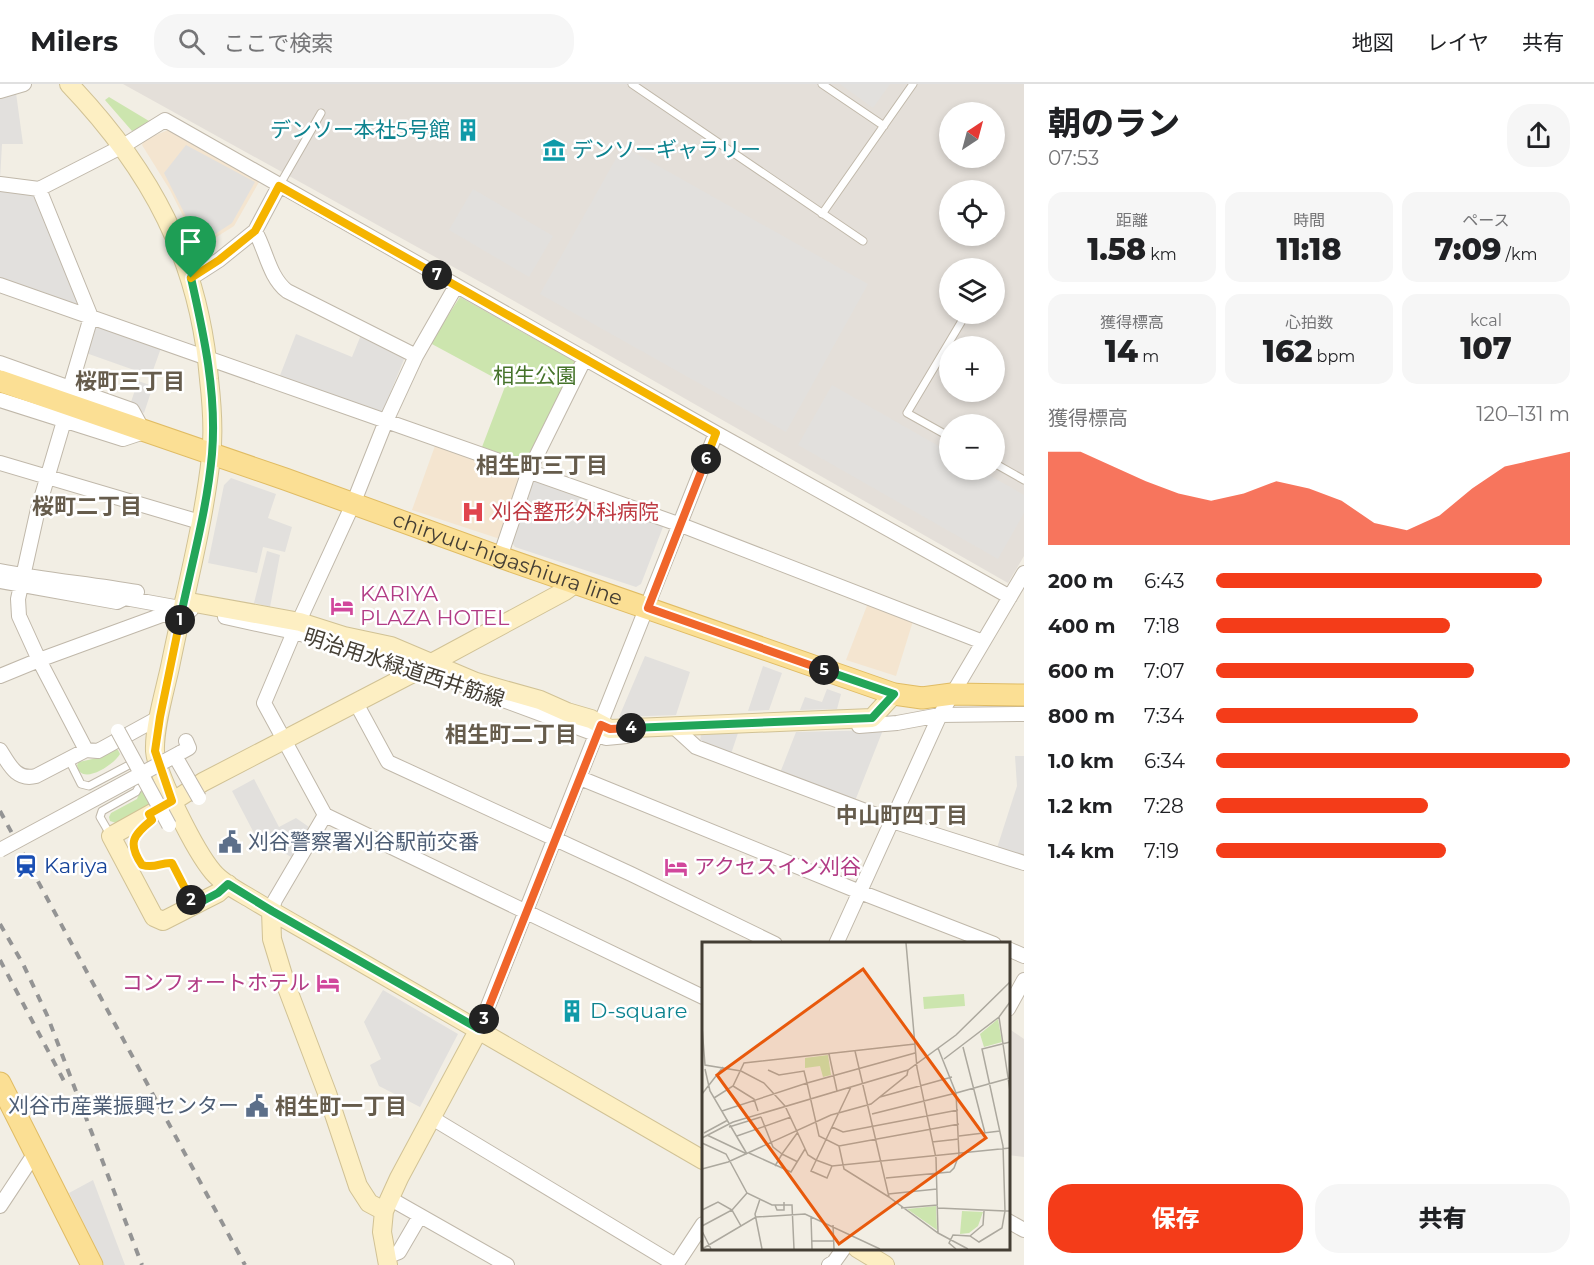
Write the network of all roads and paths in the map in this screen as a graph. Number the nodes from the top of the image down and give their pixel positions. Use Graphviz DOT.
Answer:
graph roads {
  1 [pos="24,84"];
  2 [pos="69,84"];
  3 [pos="632,84"];
  4 [pos="822,84"];
  5 [pos="913,84"];
  6 [pos="0,91"];
  7 [pos="321,113"];
  8 [pos="884,126"];
  9 [pos="123,146"];
  10 [pos="0,184"];
  11 [pos="279,186"];
  12 [pos="39,189"];
  13 [pos="822,214"];
  14 [pos="255,231"];
  15 [pos="863,241"];
  16 [pos="191,278"];
  17 [pos="0,285"];
  18 [pos="456,286"];
  19 [pos="91,317"];
  20 [pos="960,324"];
  21 [pos="416,356"];
  22 [pos="207,358"];
  23 [pos="585,358"];
  24 [pos="0,363"];
  25 [pos="0,381"];
  26 [pos="70,388"];
  27 [pos="0,400"];
  28 [pos="64,421"];
  29 [pos="386,421"];
  30 [pos="939,431"];
  31 [pos="144,432"];
  32 [pos="716,433"];
  33 [pos="212,455"];
  34 [pos="0,462"];
  35 [pos="1005,469"];
  36 [pos="529,471"];
  37 [pos="48,477"];
  38 [pos="1024,480"];
  39 [pos="353,504"];
  40 [pos="200,522"];
  41 [pos="681,525"];
  42 [pos="500,557"];
  43 [pos="0,571"];
  44 [pos="1024,573"];
  45 [pos="21,580"];
  46 [pos="0,581"];
  47 [pos="576,583"];
  48 [pos="1010,597"];
  49 [pos="182,608"];
  50 [pos="648,608"];
  51 [pos="297,627"];
  52 [pos="983,642"];
  53 [pos="39,660"];
  54 [pos="424,667"];
  55 [pos="0,676"];
  56 [pos="894,694"];
  57 [pos="952,694"];
  58 [pos="1024,695"];
  59 [pos="356,703"];
  60 [pos="1024,714"];
  61 [pos="940,715"];
  62 [pos="160,717"];
  63 [pos="677,729"];
  64 [pos="599,730"];
  65 [pos="118,736"];
  66 [pos="285,740"];
  67 [pos="186,741"];
  68 [pos="0,750"];
  69 [pos="86,750"];
  70 [pos="175,756"];
  71 [pos="69,760"];
  72 [pos="129,765"];
  73 [pos="142,774"];
  74 [pos="580,778"];
  75 [pos="199,798"];
  76 [pos="172,801"];
  77 [pos="149,814"];
  78 [pos="325,815"];
  79 [pos="892,821"];
  80 [pos="169,825"];
  81 [pos="111,836"];
  82 [pos="555,840"];
  83 [pos="0,850"];
  84 [pos="1024,863"];
  85 [pos="228,884"];
  86 [pos="861,892"];
  87 [pos="193,906"];
  88 [pos="272,911"];
  89 [pos="525,911"];
  90 [pos="771,942"];
  91 [pos="837,942"];
  92 [pos="989,942"];
  93 [pos="1009,949"];
  94 [pos="1024,956"];
  95 [pos="1024,980"];
  96 [pos="702,997"];
  97 [pos="1009,1007"];
  98 [pos="479,1029"];
  99 [pos="0,1083"];
  100 [pos="432,1118"];
  101 [pos="35,1153"];
  102 [pos="702,1159"];
  103 [pos="387,1205"];
  104 [pos="0,1206"];
  105 [pos="420,1216"];
  106 [pos="1009,1222"];
  107 [pos="702,1226"];
  108 [pos="1024,1230"];
  109 [pos="843,1250"];
  110 [pos="860,1250"];
  111 [pos="387,1261"];
  112 [pos="92,1265"];
  113 [pos="507,1265"];
  114 [pos="676,1265"];
  115 [pos="829,1265"];
  116 [pos="885,1265"];
  1 -- 6 [label="street"];
  2 -- 9 [label="street"];
  3 -- 13 [label="lane"];
  4 -- 8 [label="lane"];
  5 -- 8 [label="lane"];
  7 -- 11 [label="lane"];
  8 -- 13 [label="lane"];
  9 -- 11 [label="street"];
  9 -- 12 [label="street"];
  9 -- 16 [label="street"];
  10 -- 12 [label="street"];
  11 -- 14 [label="street"];
  11 -- 18 [label="street"];
  12 -- 19 [label="street"];
  13 -- 15 [label="lane"];
  14 -- 16 [label="street"];
  14 -- 21 [label="street"];
  16 -- 22 [label="street"];
  17 -- 19 [label="street"];
  18 -- 21 [label="street"];
  18 -- 23 [label="street"];
  19 -- 22 [label="street"];
  19 -- 26 [label="street"];
  20 -- 30 [label="lane"];
  21 -- 29 [label="street"];
  22 -- 29 [label="street"];
  22 -- 33 [label="street"];
  23 -- 32 [label="street"];
  23 -- 36 [label="street"];
  24 -- 26 [label="street"];
  25 -- 31 [label="main road, chiryuu-higashiura line"];
  26 -- 31 [label="street"];
  27 -- 28 [label="street"];
  28 -- 31 [label="street"];
  28 -- 37 [label="street"];
  29 -- 36 [label="street"];
  29 -- 39 [label="street"];
  31 -- 33 [label="main road, chiryuu-higashiura line"];
  32 -- 41 [label="street"];
  32 -- 48 [label="street"];
  33 -- 39 [label="main road, chiryuu-higashiura line"];
  33 -- 40 [label="street"];
  34 -- 37 [label="street"];
  35 -- 38 [label="lane"];
  36 -- 41 [label="street"];
  36 -- 42 [label="street"];
  37 -- 40 [label="street"];
  37 -- 45 [label="street"];
  39 -- 42 [label="main road, chiryuu-higashiura line"];
  39 -- 51 [label="street"];
  40 -- 49 [label="street"];
  41 -- 50 [label="street"];
  41 -- 52 [label="street"];
  42 -- 47 [label="main road, chiryuu-higashiura line"];
  43 -- 45 [label="street"];
  44 -- 48 [label="street"];
  45 -- 46 [label="street"];
  45 -- 49 [label="street"];
  45 -- 53 [label="street"];
  47 -- 50 [label="main road, chiryuu-higashiura line"];
  47 -- 54 [label="street"];
  48 -- 52 [label="street"];
  49 -- 51 [label="street"];
  49 -- 53 [label="street"];
  49 -- 62 [label="street"];
  50 -- 56 [label="main road, chiryuu-higashiura line"];
  50 -- 64 [label="street"];
  51 -- 54 [label="street"];
  51 -- 66 [label="street"];
  52 -- 57 [label="street"];
  53 -- 55 [label="street"];
  53 -- 69 [label="street"];
  54 -- 59 [label="street"];
  54 -- 64 [label="street"];
  56 -- 57 [label="main road, chiryuu-higashiura line"];
  56 -- 63 [label="street"];
  57 -- 58 [label="main road, chiryuu-higashiura line"];
  57 -- 61 [label="street"];
  59 -- 66 [label="street"];
  59 -- 82 [label="street"];
  60 -- 61 [label="street"];
  61 -- 63 [label="street"];
  61 -- 79 [label="street"];
  62 -- 65 [label="street"];
  62 -- 76 [label="street"];
  63 -- 64 [label="street"];
  63 -- 79 [label="street"];
  64 -- 74 [label="street"];
  65 -- 69 [label="street"];
  65 -- 72 [label="lane"];
  65 -- 73 [label="street, bridge"];
  66 -- 76 [label="street"];
  66 -- 78 [label="street"];
  67 -- 70 [label="street"];
  68 -- 71 [label="street"];
  69 -- 71 [label="street"];
  70 -- 73 [label="street, bridge"];
  70 -- 75 [label="street, bridge"];
  71 -- 72 [label="lane"];
  72 -- 81 [label="lane"];
  73 -- 80 [label="street, bridge"];
  73 -- 83 [label="street, bridge"];
  74 -- 82 [label="street"];
  74 -- 86 [label="street"];
  76 -- 77 [label="street"];
  76 -- 85 [label="street"];
  77 -- 81 [label="street"];
  77 -- 87 [label="lane"];
  78 -- 88 [label="street"];
  78 -- 89 [label="street"];
  79 -- 84 [label="street"];
  79 -- 86 [label="street"];
  81 -- 87 [label="street"];
  82 -- 89 [label="street"];
  82 -- 90 [label="street"];
  85 -- 87 [label="street"];
  85 -- 88 [label="street"];
  86 -- 91 [label="street"];
  86 -- 92 [label="street"];
  88 -- 98 [label="street"];
  88 -- 103 [label="street"];
  89 -- 96 [label="street"];
  89 -- 98 [label="street"];
  93 -- 94 [label="street"];
  95 -- 97 [label="street"];
  98 -- 100 [label="street"];
  98 -- 102 [label="street"];
  99 -- 101 [label="main road"];
  100 -- 103 [label="street"];
  100 -- 114 [label="street"];
  101 -- 104 [label="street"];
  101 -- 112 [label="main road"];
  103 -- 105 [label="street"];
  103 -- 111 [label="street"];
  105 -- 111 [label="street"];
  105 -- 113 [label="street"];
  106 -- 108 [label="street"];
  107 -- 114 [label="street"];
  109 -- 115 [label="street"];
  110 -- 116 [label="street"];
}
